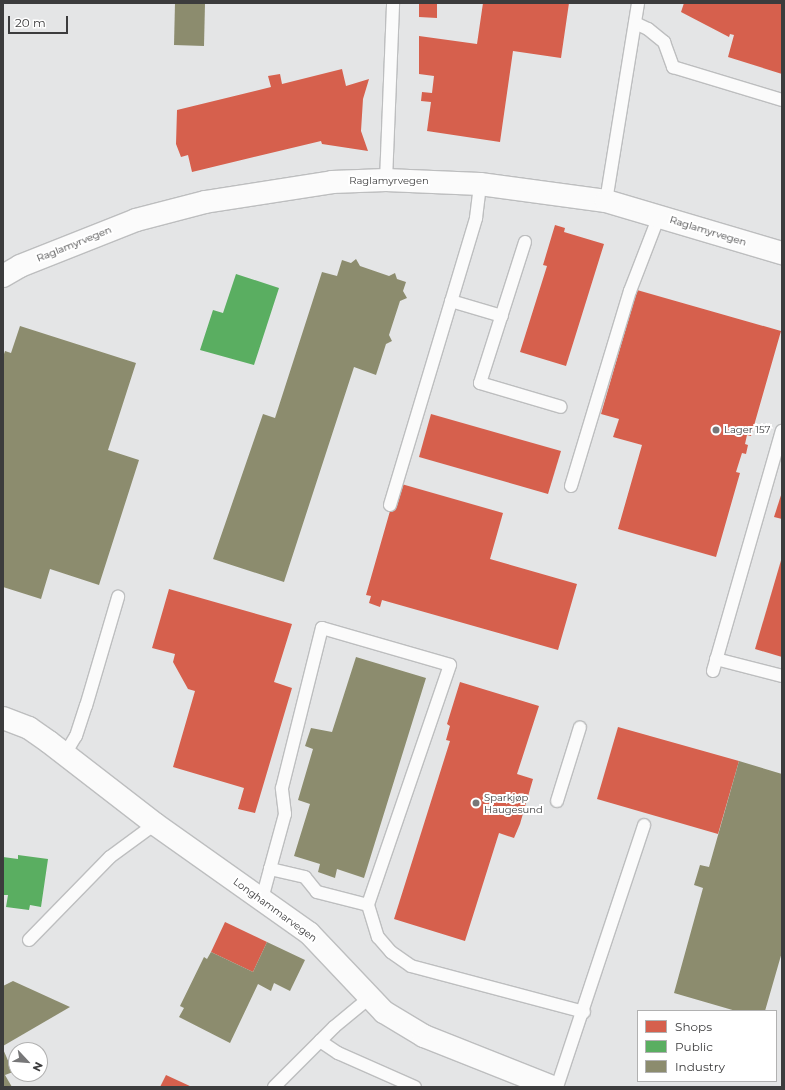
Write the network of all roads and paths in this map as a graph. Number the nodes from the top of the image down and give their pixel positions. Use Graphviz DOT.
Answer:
graph roads {
  1 [pos="393,3"];
  2 [pos="638,3"];
  3 [pos="635,23"];
  4 [pos="782,100"];
  5 [pos="386,180"];
  6 [pos="480,184"];
  7 [pos="606,201"];
  8 [pos="659,216"];
  9 [pos="525,242"];
  10 [pos="782,253"];
  11 [pos="3,276"];
  12 [pos="451,301"];
  13 [pos="502,316"];
  14 [pos="561,407"];
  15 [pos="782,430"];
  16 [pos="571,486"];
  17 [pos="390,505"];
  18 [pos="118,597"];
  19 [pos="716,659"];
  20 [pos="713,671"];
  21 [pos="782,676"];
  22 [pos="3,718"];
  23 [pos="580,727"];
  24 [pos="65,754"];
  25 [pos="557,801"];
  26 [pos="155,824"];
  27 [pos="644,825"];
  28 [pos="270,869"];
  29 [pos="262,899"];
  30 [pos="368,905"];
  31 [pos="29,940"];
  32 [pos="369,998"];
  33 [pos="584,1012"];
  34 [pos="320,1041"];
  35 [pos="546,1086"];
  36 [pos="274,1087"];
  37 [pos="415,1087"];
  1 -- 5 [label="lane"];
  2 -- 3 [label="lane"];
  3 -- 4 [label="lane"];
  3 -- 7 [label="lane"];
  5 -- 6 [label="street, Raglamyrvegen"];
  5 -- 11 [label="street, Raglamyrvegen"];
  6 -- 7 [label="street, Raglamyrvegen"];
  6 -- 12 [label="lane"];
  7 -- 8 [label="street, Raglamyrvegen"];
  8 -- 10 [label="street, Raglamyrvegen"];
  8 -- 16 [label="lane"];
  9 -- 13 [label="lane"];
  12 -- 13 [label="lane"];
  12 -- 17 [label="lane"];
  13 -- 14 [label="lane"];
  15 -- 19 [label="lane"];
  18 -- 24 [label="lane"];
  19 -- 20 [label="lane"];
  19 -- 21 [label="lane"];
  22 -- 24 [label="street, Longhammarvegen"];
  23 -- 25 [label="lane"];
  24 -- 26 [label="street, Longhammarvegen"];
  26 -- 29 [label="street, Longhammarvegen"];
  26 -- 31 [label="lane"];
  27 -- 33 [label="lane"];
  28 -- 29 [label="lane"];
  28 -- 30 [label="lane"];
  28 -- 30 [label="lane"];
  29 -- 32 [label="street, Longhammarvegen"];
  30 -- 33 [label="lane"];
  32 -- 34 [label="lane"];
  32 -- 35 [label="street, Longhammarvegen"];
  33 -- 35 [label="lane"];
  34 -- 36 [label="lane"];
  34 -- 37 [label="lane"];
}
